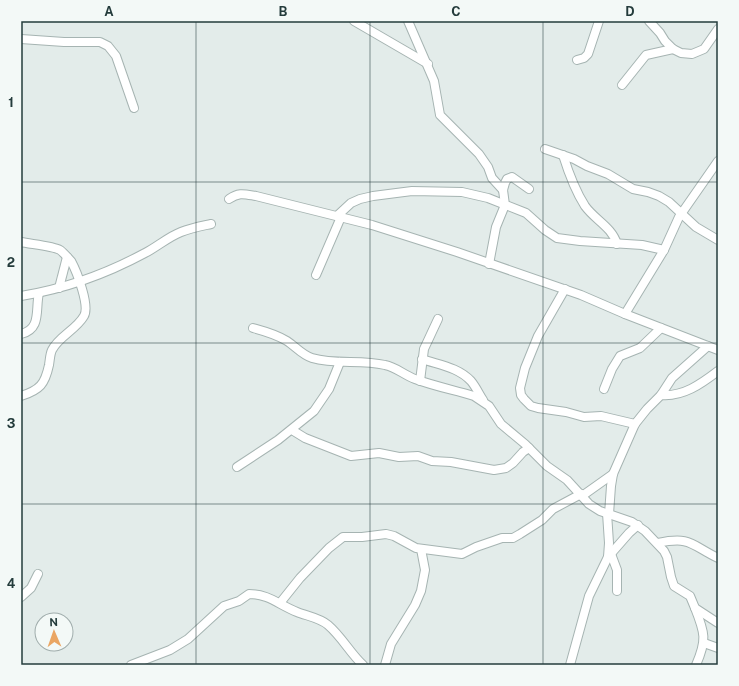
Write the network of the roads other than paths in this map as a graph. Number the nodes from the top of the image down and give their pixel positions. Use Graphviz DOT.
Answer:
graph roads {
  1 [pos="354,21"];
  2 [pos="408,21"];
  3 [pos="598,21"];
  4 [pos="650,21"];
  5 [pos="718,29"];
  6 [pos="21,39"];
  7 [pos="673,49"];
  8 [pos="577,60"];
  9 [pos="428,64"];
  10 [pos="622,85"];
  11 [pos="134,108"];
  12 [pos="545,149"];
  13 [pos="563,155"];
  14 [pos="718,161"];
  15 [pos="529,189"];
  16 [pos="503,190"];
  17 [pos="229,199"];
  18 [pos="505,205"];
  19 [pos="681,214"];
  20 [pos="339,216"];
  21 [pos="211,224"];
  22 [pos="718,240"];
  23 [pos="21,242"];
  24 [pos="617,244"];
  25 [pos="664,250"];
  26 [pos="67,257"];
  27 [pos="489,264"];
  28 [pos="316,275"];
  29 [pos="79,282"];
  30 [pos="59,288"];
  31 [pos="565,289"];
  32 [pos="39,293"];
  33 [pos="21,296"];
  34 [pos="625,314"];
  35 [pos="438,319"];
  36 [pos="252,328"];
  37 [pos="661,328"];
  38 [pos="21,334"];
  39 [pos="708,346"];
  40 [pos="718,350"];
  41 [pos="422,359"];
  42 [pos="340,362"];
  43 [pos="718,371"];
  44 [pos="420,381"];
  45 [pos="604,389"];
  46 [pos="21,396"];
  47 [pos="661,396"];
  48 [pos="485,402"];
  49 [pos="635,424"];
  50 [pos="292,430"];
  51 [pos="529,448"];
  52 [pos="237,467"];
  53 [pos="613,474"];
  54 [pos="582,495"];
  55 [pos="608,514"];
  56 [pos="638,525"];
  57 [pos="658,543"];
  58 [pos="420,549"];
  59 [pos="610,556"];
  60 [pos="718,558"];
  61 [pos="38,574"];
  62 [pos="617,591"];
  63 [pos="21,598"];
  64 [pos="280,603"];
  65 [pos="696,608"];
  66 [pos="718,623"];
  67 [pos="704,642"];
  68 [pos="718,648"];
  69 [pos="569,664"];
  70 [pos="131,665"];
  71 [pos="363,665"];
  72 [pos="385,665"];
  73 [pos="696,665"];
  1 -- 9 [label="street"];
  2 -- 9 [label="street"];
  3 -- 8 [label="street"];
  4 -- 7 [label="street"];
  5 -- 7 [label="street"];
  6 -- 11 [label="street"];
  7 -- 10 [label="street"];
  9 -- 16 [label="street"];
  12 -- 13 [label="street"];
  13 -- 19 [label="street"];
  13 -- 24 [label="street"];
  14 -- 19 [label="street"];
  15 -- 16 [label="street"];
  16 -- 18 [label="street"];
  17 -- 20 [label="street"];
  18 -- 20 [label="street"];
  18 -- 24 [label="street"];
  18 -- 27 [label="street"];
  19 -- 22 [label="street"];
  19 -- 25 [label="street"];
  20 -- 27 [label="street"];
  20 -- 28 [label="street"];
  21 -- 29 [label="street"];
  23 -- 26 [label="street"];
  24 -- 25 [label="street"];
  25 -- 34 [label="street"];
  26 -- 29 [label="street"];
  26 -- 30 [label="street"];
  27 -- 31 [label="street"];
  29 -- 30 [label="street"];
  29 -- 46 [label="street"];
  30 -- 32 [label="street"];
  31 -- 34 [label="street"];
  31 -- 49 [label="street"];
  32 -- 33 [label="street"];
  32 -- 38 [label="street"];
  34 -- 37 [label="street"];
  35 -- 41 [label="street"];
  36 -- 42 [label="street"];
  37 -- 39 [label="street"];
  37 -- 45 [label="street"];
  39 -- 40 [label="street"];
  39 -- 47 [label="street"];
  41 -- 44 [label="street"];
  41 -- 48 [label="street"];
  42 -- 44 [label="street"];
  42 -- 50 [label="street"];
  43 -- 47 [label="street"];
  44 -- 48 [label="street"];
  47 -- 49 [label="street"];
  48 -- 51 [label="street"];
  49 -- 53 [label="street"];
  50 -- 51 [label="street"];
  50 -- 52 [label="street"];
  51 -- 54 [label="street"];
  53 -- 54 [label="street"];
  53 -- 55 [label="street"];
  54 -- 55 [label="street"];
  54 -- 58 [label="street"];
  55 -- 56 [label="street"];
  55 -- 59 [label="street"];
  56 -- 57 [label="street"];
  56 -- 59 [label="street"];
  57 -- 60 [label="street"];
  57 -- 65 [label="street"];
  58 -- 64 [label="street"];
  58 -- 72 [label="street"];
  59 -- 62 [label="street"];
  59 -- 69 [label="street"];
  61 -- 63 [label="street"];
  64 -- 70 [label="street"];
  64 -- 71 [label="street"];
  65 -- 66 [label="street"];
  65 -- 67 [label="street"];
  67 -- 68 [label="street"];
  67 -- 73 [label="street"];
}
